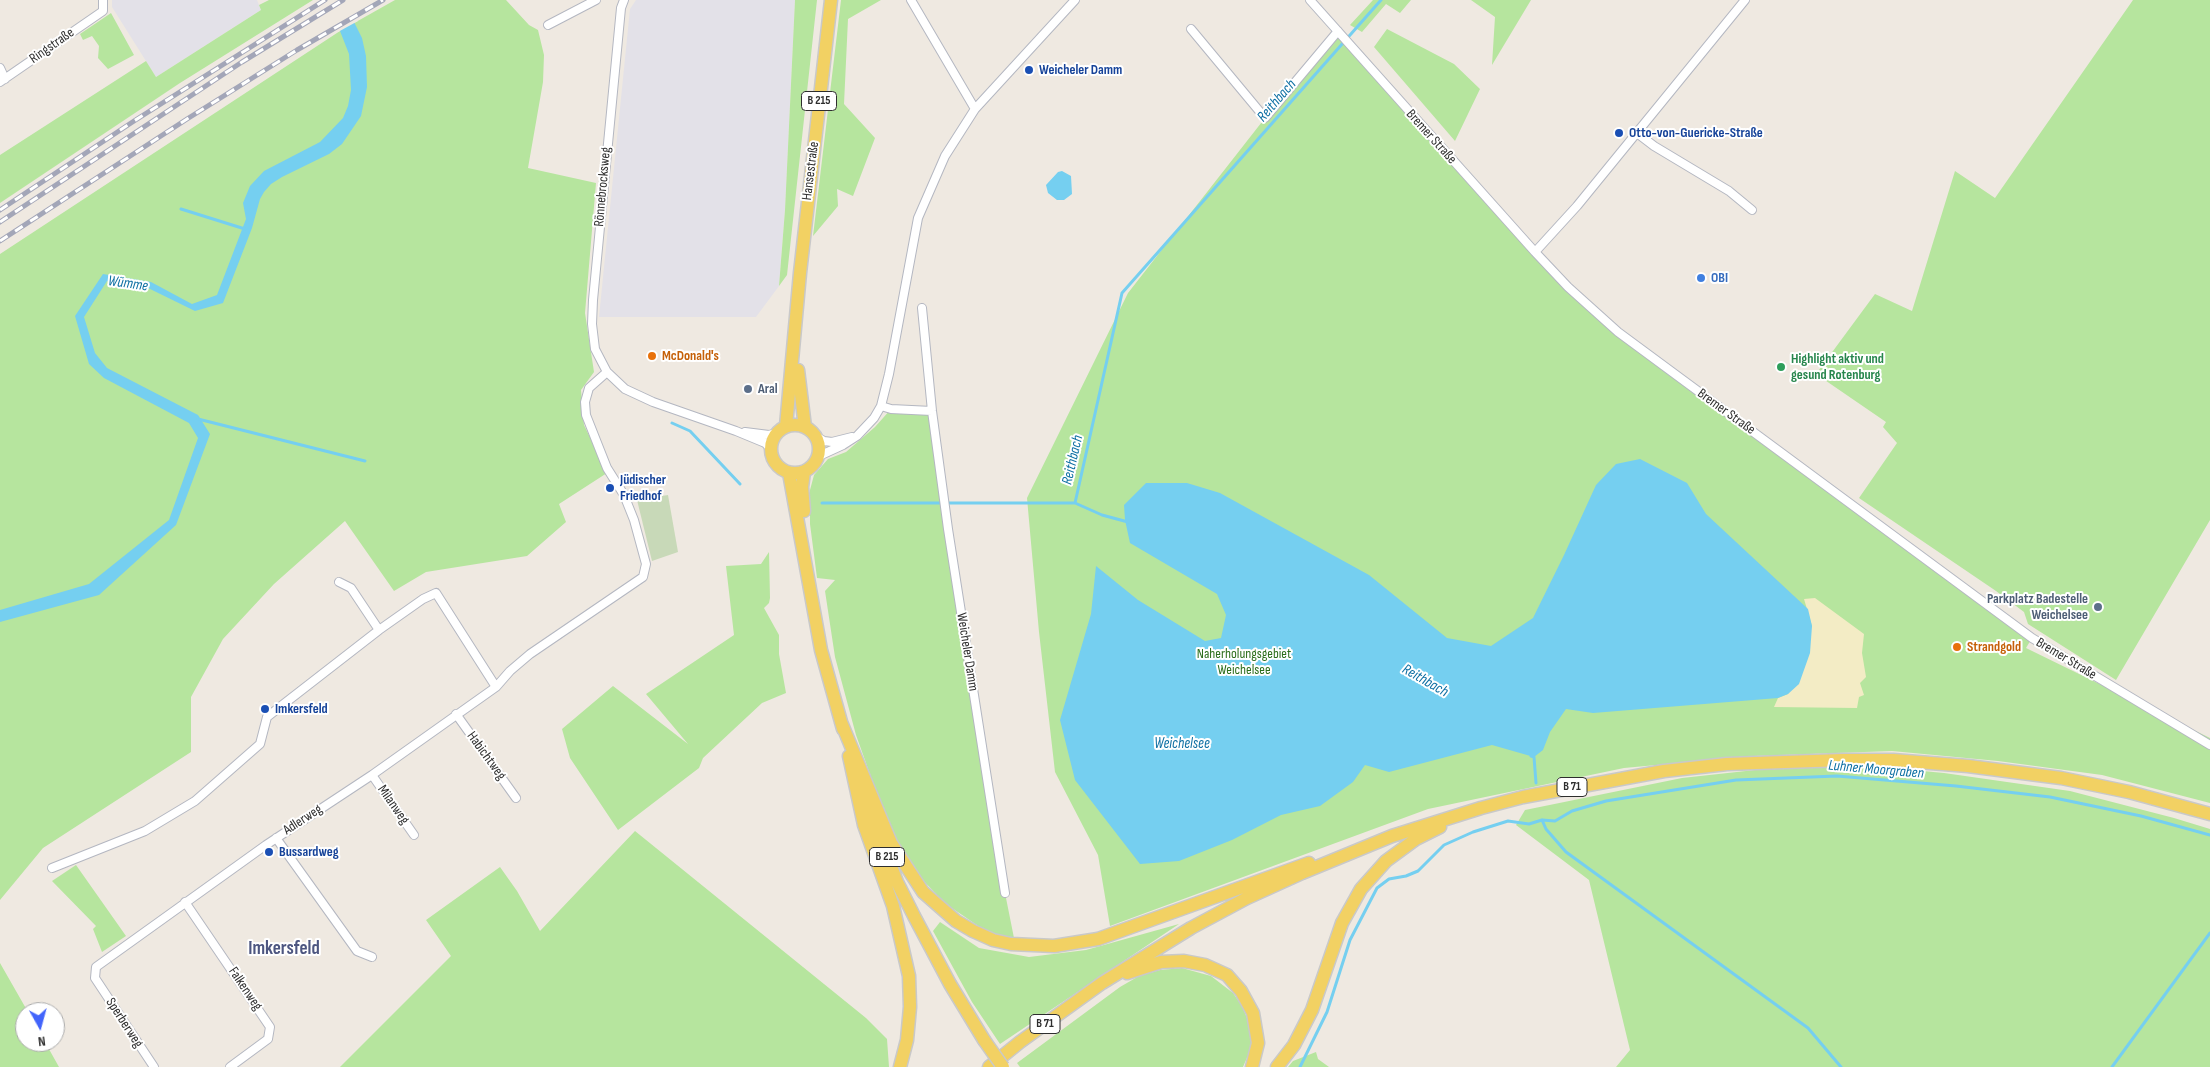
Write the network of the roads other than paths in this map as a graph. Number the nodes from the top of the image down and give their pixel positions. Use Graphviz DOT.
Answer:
graph roads {
  1 [pos="103,0"];
  2 [pos="596,0"];
  3 [pos="624,0"];
  4 [pos="831,0"];
  5 [pos="911,0"];
  6 [pos="1075,0"];
  7 [pos="1310,0"];
  8 [pos="1745,0"];
  9 [pos="548,25"];
  10 [pos="1191,29"];
  11 [pos="1339,33"];
  12 [pos="0,68"];
  13 [pos="3,80"];
  14 [pos="975,109"];
  15 [pos="1636,133"];
  16 [pos="1752,210"];
  17 [pos="1535,252"];
  18 [pos="922,308"];
  19 [pos="795,343"];
  20 [pos="607,372"];
  21 [pos="881,406"];
  22 [pos="932,411"];
  23 [pos="805,427"];
  24 [pos="782,430"];
  25 [pos="736,431"];
  26 [pos="857,436"];
  27 [pos="817,437"];
  28 [pos="771,449"];
  29 [pos="819,456"];
  30 [pos="804,472"];
  31 [pos="789,473"];
  32 [pos="806,561"];
  33 [pos="339,582"];
  34 [pos="380,630"];
  35 [pos="496,687"];
  36 [pos="456,714"];
  37 [pos="841,722"];
  38 [pos="2210,745"];
  39 [pos="372,775"];
  40 [pos="516,798"];
  41 [pos="1481,808"];
  42 [pos="2210,814"];
  43 [pos="414,835"];
  44 [pos="276,838"];
  45 [pos="1352,852"];
  46 [pos="52,868"];
  47 [pos="1005,893"];
  48 [pos="185,902"];
  49 [pos="372,958"];
  50 [pos="95,978"];
  51 [pos="1102,983"];
  52 [pos="154,1067"];
  53 [pos="230,1067"];
  54 [pos="900,1067"];
  55 [pos="989,1067"];
  56 [pos="1002,1067"];
  57 [pos="1252,1067"];
  58 [pos="1277,1067"];
  1 -- 13 [label="street, Ringstraße"];
  2 -- 9 [label="street"];
  3 -- 20 [label="street, Rönnebrocksweg"];
  4 -- 19 [label="main road, Hansestraße / B 215"];
  5 -- 14 [label="street"];
  6 -- 14 [label="street"];
  7 -- 11 [label="street, Bremer Straße"];
  8 -- 15 [label="street"];
  10 -- 11 [label="street"];
  11 -- 17 [label="street, Bremer Straße"];
  12 -- 13 [label="street"];
  14 -- 21 [label="street"];
  15 -- 16 [label="street"];
  15 -- 17 [label="street"];
  17 -- 38 [label="street, Bremer Straße"];
  18 -- 22 [label="street, Weicheler Damm"];
  19 -- 23 [label="main road, Hansestraße / B 215"];
  19 -- 24 [label="main road, Hansestraße / B 215"];
  20 -- 25 [label="street, Rönnebrocksweg"];
  20 -- 35 [label="street"];
  21 -- 22 [label="street"];
  21 -- 26 [label="street"];
  22 -- 47 [label="street, Weicheler Damm"];
  23 -- 24 [label="main road"];
  23 -- 27 [label="main road"];
  24 -- 25 [label="street, Rönnebrocksweg"];
  24 -- 28 [label="main road"];
  25 -- 28 [label="street, Rönnebrocksweg"];
  26 -- 27 [label="street"];
  26 -- 29 [label="street"];
  27 -- 29 [label="main road"];
  28 -- 31 [label="main road"];
  29 -- 30 [label="main road"];
  30 -- 31 [label="main road"];
  30 -- 32 [label="main road, B 215"];
  31 -- 32 [label="main road, B 215"];
  32 -- 37 [label="main road, B 215"];
  33 -- 34 [label="street"];
  34 -- 35 [label="street"];
  34 -- 46 [label="street"];
  35 -- 36 [label="street, Adlerweg"];
  36 -- 39 [label="street, Adlerweg"];
  36 -- 40 [label="street, Habichtweg"];
  37 -- 45 [label="main road"];
  37 -- 54 [label="main road"];
  37 -- 56 [label="main road, B 215, bridge"];
  39 -- 43 [label="street, Milanweg"];
  39 -- 44 [label="street, Adlerweg"];
  41 -- 42 [label="main road, B 71"];
  41 -- 45 [label="main road, B 71"];
  41 -- 58 [label="main road"];
  44 -- 48 [label="street, Adlerweg"];
  44 -- 49 [label="street"];
  45 -- 51 [label="main road, B 71"];
  48 -- 50 [label="street, Adlerweg"];
  48 -- 53 [label="street, Falkenweg"];
  50 -- 52 [label="street, Sperberweg"];
  51 -- 55 [label="main road, B 71"];
  51 -- 57 [label="main road"];
}
